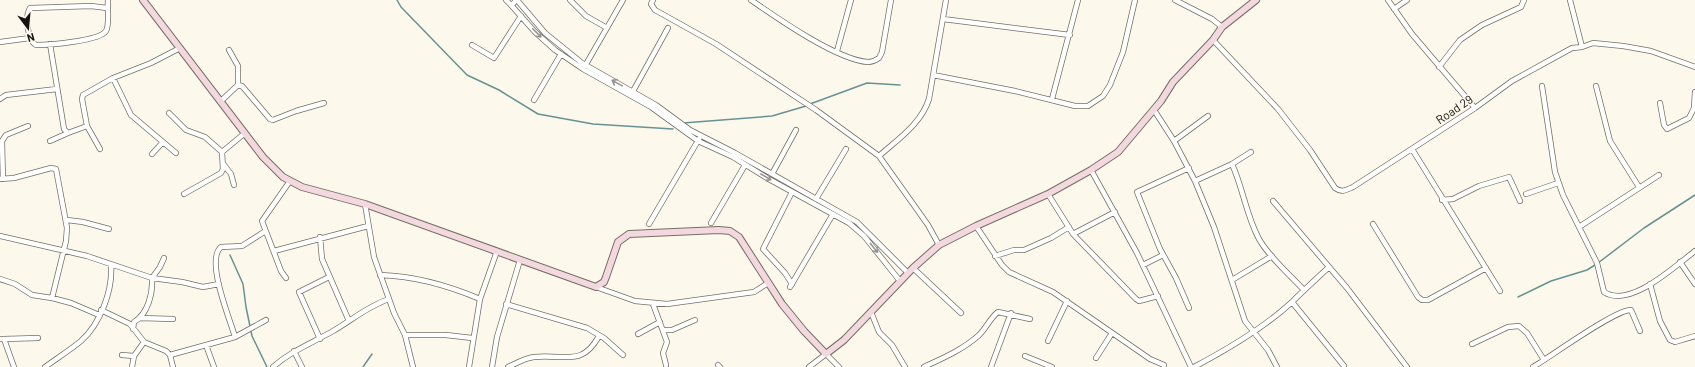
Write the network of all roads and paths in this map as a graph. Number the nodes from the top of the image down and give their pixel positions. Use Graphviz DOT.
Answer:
graph roads {
  1 [pos="108,0"];
  2 [pos="143,0"];
  3 [pos="506,0"];
  4 [pos="516,0"];
  5 [pos="570,0"];
  6 [pos="623,0"];
  7 [pos="653,0"];
  8 [pos="751,0"];
  9 [pos="851,0"];
  10 [pos="891,0"];
  11 [pos="946,0"];
  12 [pos="1078,0"];
  13 [pos="1135,0"];
  14 [pos="1174,0"];
  15 [pos="1256,0"];
  16 [pos="1388,0"];
  17 [pos="1407,0"];
  18 [pos="1524,0"];
  19 [pos="1570,0"];
  20 [pos="510,4"];
  21 [pos="107,8"];
  22 [pos="1394,9"];
  23 [pos="521,16"];
  24 [pos="943,19"];
  25 [pos="1222,27"];
  26 [pos="607,28"];
  27 [pos="668,28"];
  28 [pos="1070,35"];
  29 [pos="30,38"];
  30 [pos="1213,40"];
  31 [pos="0,42"];
  32 [pos="50,44"];
  33 [pos="472,45"];
  34 [pos="1582,47"];
  35 [pos="180,48"];
  36 [pos="229,50"];
  37 [pos="837,51"];
  38 [pos="561,54"];
  39 [pos="584,67"];
  40 [pos="1439,67"];
  41 [pos="1695,67"];
  42 [pos="933,75"];
  43 [pos="113,78"];
  44 [pos="238,84"];
  45 [pos="1542,86"];
  46 [pos="1596,86"];
  47 [pos="57,89"];
  48 [pos="633,92"];
  49 [pos="1695,92"];
  50 [pos="631,97"];
  51 [pos="1052,99"];
  52 [pos="0,100"];
  53 [pos="534,100"];
  54 [pos="221,101"];
  55 [pos="324,103"];
  56 [pos="1660,103"];
  57 [pos="1475,108"];
  58 [pos="1154,110"];
  59 [pos="168,113"];
  60 [pos="1208,116"];
  61 [pos="28,126"];
  62 [pos="87,126"];
  63 [pos="796,130"];
  64 [pos="68,133"];
  65 [pos="245,133"];
  66 [pos="701,136"];
  67 [pos="50,141"];
  68 [pos="698,141"];
  69 [pos="1174,141"];
  70 [pos="163,142"];
  71 [pos="100,148"];
  72 [pos="846,148"];
  73 [pos="1412,149"];
  74 [pos="222,152"];
  75 [pos="1251,152"];
  76 [pos="176,153"];
  77 [pos="152,154"];
  78 [pos="879,156"];
  79 [pos="223,164"];
  80 [pos="1232,164"];
  81 [pos="745,165"];
  82 [pos="1189,168"];
  83 [pos="1091,170"];
  84 [pos="772,174"];
  85 [pos="1659,175"];
  86 [pos="1,179"];
  87 [pos="290,181"];
  88 [pos="1195,181"];
  89 [pos="1558,183"];
  90 [pos="234,185"];
  91 [pos="1639,187"];
  92 [pos="792,192"];
  93 [pos="184,194"];
  94 [pos="1048,194"];
  95 [pos="1526,194"];
  96 [pos="816,199"];
  97 [pos="1442,200"];
  98 [pos="1273,201"];
  99 [pos="1520,201"];
  100 [pos="365,204"];
  101 [pos="1115,212"];
  102 [pos="833,214"];
  103 [pos="67,220"];
  104 [pos="711,223"];
  105 [pos="649,224"];
  106 [pos="1373,224"];
  107 [pos="368,226"];
  108 [pos="976,226"];
  109 [pos="1069,227"];
  110 [pos="1579,227"];
  111 [pos="109,229"];
  112 [pos="264,232"];
  113 [pos="1073,234"];
  114 [pos="0,236"];
  115 [pos="320,238"];
  116 [pos="939,246"];
  117 [pos="64,250"];
  118 [pos="1695,250"];
  119 [pos="274,251"];
  120 [pos="497,251"];
  121 [pos="1163,255"];
  122 [pos="995,256"];
  123 [pos="1272,256"];
  124 [pos="164,258"];
  125 [pos="520,260"];
  126 [pos="1680,262"];
  127 [pos="111,265"];
  128 [pos="1142,265"];
  129 [pos="913,268"];
  130 [pos="1328,268"];
  131 [pos="1486,268"];
  132 [pos="908,273"];
  133 [pos="380,275"];
  134 [pos="329,277"];
  135 [pos="152,278"];
  136 [pos="286,278"];
  137 [pos="0,279"];
  138 [pos="1232,280"];
  139 [pos="900,281"];
  140 [pos="768,283"];
  141 [pos="219,284"];
  142 [pos="1650,284"];
  143 [pos="1695,284"];
  144 [pos="596,287"];
  145 [pos="1303,289"];
  146 [pos="1500,291"];
  147 [pos="1158,296"];
  148 [pos="52,298"];
  149 [pos="389,298"];
  150 [pos="480,299"];
  151 [pos="1067,301"];
  152 [pos="1292,302"];
  153 [pos="506,304"];
  154 [pos="653,304"];
  155 [pos="1189,308"];
  156 [pos="100,312"];
  157 [pos="871,312"];
  158 [pos="961,313"];
  159 [pos="1011,314"];
  160 [pos="140,318"];
  161 [pos="173,319"];
  162 [pos="1030,319"];
  163 [pos="266,320"];
  164 [pos="695,320"];
  165 [pos="350,321"];
  166 [pos="660,322"];
  167 [pos="132,325"];
  168 [pos="663,330"];
  169 [pos="1253,331"];
  170 [pos="1640,331"];
  171 [pos="1112,333"];
  172 [pos="638,334"];
  173 [pos="405,336"];
  174 [pos="599,336"];
  175 [pos="1695,336"];
  176 [pos="235,337"];
  177 [pos="38,338"];
  178 [pos="472,338"];
  179 [pos="2,339"];
  180 [pos="320,339"];
  181 [pos="1048,341"];
  182 [pos="144,342"];
  183 [pos="1472,344"];
  184 [pos="206,345"];
  185 [pos="294,351"];
  186 [pos="826,354"];
  187 [pos="122,355"];
  188 [pos="170,355"];
  189 [pos="623,355"];
  190 [pos="134,356"];
  191 [pos="1025,356"];
  192 [pos="1096,358"];
  193 [pos="1544,360"];
  194 [pos="520,363"];
  195 [pos="666,365"];
  196 [pos="1164,365"];
  197 [pos="1344,366"];
  198 [pos="14,367"];
  199 [pos="45,367"];
  200 [pos="132,367"];
  201 [pos="173,367"];
  202 [pos="214,367"];
  203 [pos="272,367"];
  204 [pos="302,367"];
  205 [pos="413,367"];
  206 [pos="469,367"];
  207 [pos="492,367"];
  208 [pos="508,367"];
  209 [pos="524,367"];
  210 [pos="809,367"];
  211 [pos="839,367"];
  212 [pos="905,367"];
  213 [pos="924,367"];
  214 [pos="991,367"];
  215 [pos="1052,367"];
  216 [pos="1193,367"];
  217 [pos="1277,367"];
  218 [pos="1407,367"];
  219 [pos="1533,367"];
  1 -- 21 [label="street"];
  2 -- 35 [label="street"];
  3 -- 20 [label="street"];
  4 -- 20 [label="street"];
  4 -- 39 [label="street"];
  5 -- 26 [label="street"];
  6 -- 26 [label="street"];
  7 -- 78 [label="street"];
  8 -- 37 [label="street"];
  9 -- 37 [label="street"];
  10 -- 37 [label="street"];
  11 -- 24 [label="street"];
  12 -- 28 [label="street"];
  13 -- 51 [label="street"];
  14 -- 25 [label="street"];
  15 -- 25 [label="street"];
  16 -- 22 [label="street"];
  17 -- 22 [label="street"];
  18 -- 40 [label="street"];
  19 -- 34 [label="street"];
  20 -- 23 [label="street"];
  21 -- 29 [label="street"];
  21 -- 32 [label="street"];
  22 -- 40 [label="street"];
  23 -- 33 [label="street"];
  23 -- 38 [label="street, one-way"];
  24 -- 28 [label="street"];
  24 -- 42 [label="street"];
  25 -- 30 [label="street"];
  26 -- 39 [label="street"];
  27 -- 48 [label="street"];
  28 -- 51 [label="street"];
  29 -- 31 [label="street"];
  29 -- 32 [label="street"];
  30 -- 58 [label="street"];
  30 -- 73 [label="street, Road 29"];
  32 -- 47 [label="street"];
  34 -- 41 [label="street, Road 29"];
  34 -- 57 [label="street, Road 29"];
  35 -- 43 [label="street"];
  35 -- 54 [label="street"];
  36 -- 44 [label="street"];
  38 -- 39 [label="street"];
  38 -- 53 [label="street"];
  48 -- 39 [label="street, one-way"];
  39 -- 50 [label="street"];
  40 -- 57 [label="street"];
  42 -- 51 [label="street"];
  42 -- 78 [label="street"];
  43 -- 62 [label="street"];
  43 -- 70 [label="street"];
  44 -- 54 [label="street"];
  44 -- 55 [label="street"];
  45 -- 89 [label="street"];
  46 -- 91 [label="street"];
  47 -- 52 [label="street"];
  47 -- 64 [label="street"];
  48 -- 50 [label="street"];
  48 -- 66 [label="street"];
  49 -- 56 [label="street"];
  50 -- 68 [label="street"];
  54 -- 65 [label="street"];
  57 -- 73 [label="street, Road 29"];
  58 -- 69 [label="street"];
  58 -- 83 [label="street"];
  59 -- 74 [label="street"];
  60 -- 69 [label="street"];
  61 -- 86 [label="street"];
  62 -- 64 [label="street"];
  62 -- 71 [label="street"];
  63 -- 84 [label="street"];
  64 -- 67 [label="street"];
  65 -- 74 [label="street"];
  65 -- 87 [label="street"];
  66 -- 68 [label="street"];
  66 -- 84 [label="street"];
  68 -- 81 [label="street"];
  68 -- 105 [label="street"];
  69 -- 82 [label="street"];
  70 -- 76 [label="street"];
  70 -- 77 [label="street"];
  72 -- 96 [label="street"];
  73 -- 97 [label="street"];
  74 -- 79 [label="street"];
  75 -- 80 [label="street"];
  78 -- 116 [label="street"];
  79 -- 90 [label="street"];
  79 -- 93 [label="street"];
  80 -- 88 [label="street"];
  80 -- 123 [label="street"];
  81 -- 92 [label="street, one-way"];
  81 -- 104 [label="street"];
  82 -- 88 [label="street"];
  82 -- 121 [label="street"];
  83 -- 94 [label="street"];
  83 -- 101 [label="street"];
  84 -- 96 [label="street"];
  85 -- 91 [label="street"];
  86 -- 103 [label="street"];
  87 -- 100 [label="street"];
  87 -- 112 [label="street"];
  88 -- 138 [label="street"];
  89 -- 95 [label="street"];
  89 -- 110 [label="street"];
  91 -- 110 [label="street"];
  92 -- 102 [label="street"];
  92 -- 102 [label="street"];
  94 -- 108 [label="street"];
  94 -- 109 [label="street"];
  96 -- 132 [label="street"];
  97 -- 99 [label="street"];
  97 -- 131 [label="street"];
  98 -- 130 [label="street"];
  100 -- 107 [label="street"];
  100 -- 120 [label="street"];
  101 -- 113 [label="street"];
  101 -- 128 [label="street"];
  102 -- 139 [label="street, one-way"];
  103 -- 111 [label="street"];
  103 -- 117 [label="street"];
  106 -- 131 [label="street"];
  107 -- 115 [label="street"];
  107 -- 133 [label="street"];
  108 -- 116 [label="street"];
  108 -- 122 [label="street"];
  109 -- 113 [label="street"];
  109 -- 122 [label="street"];
  110 -- 142 [label="street"];
  112 -- 119 [label="street"];
  112 -- 141 [label="street"];
  113 -- 147 [label="street"];
  114 -- 117 [label="street"];
  115 -- 119 [label="street"];
  115 -- 134 [label="street"];
  116 -- 129 [label="street"];
  117 -- 127 [label="street"];
  117 -- 148 [label="street"];
  118 -- 126 [label="street"];
  119 -- 136 [label="street"];
  120 -- 125 [label="street"];
  120 -- 150 [label="street"];
  121 -- 128 [label="street"];
  121 -- 155 [label="street"];
  122 -- 151 [label="street"];
  123 -- 138 [label="street"];
  123 -- 145 [label="street"];
  124 -- 135 [label="street"];
  125 -- 144 [label="street"];
  125 -- 153 [label="street"];
  126 -- 142 [label="street"];
  126 -- 143 [label="street"];
  127 -- 135 [label="street"];
  127 -- 156 [label="street"];
  128 -- 147 [label="street"];
  129 -- 132 [label="street"];
  129 -- 158 [label="street"];
  130 -- 145 [label="street"];
  130 -- 218 [label="street"];
  131 -- 146 [label="street"];
  132 -- 139 [label="street"];
  133 -- 149 [label="street"];
  133 -- 150 [label="street"];
  134 -- 165 [label="street"];
  134 -- 180 [label="street"];
  135 -- 141 [label="street"];
  135 -- 160 [label="street"];
  137 -- 148 [label="street"];
  138 -- 169 [label="street"];
  139 -- 157 [label="street"];
  140 -- 144 [label="street"];
  140 -- 154 [label="street"];
  140 -- 186 [label="street"];
  141 -- 176 [label="street"];
  142 -- 175 [label="street"];
  144 -- 154 [label="street"];
  145 -- 152 [label="street"];
  147 -- 216 [label="street"];
  148 -- 156 [label="street"];
  149 -- 165 [label="street"];
  149 -- 173 [label="street"];
  150 -- 178 [label="street"];
  151 -- 171 [label="street"];
  151 -- 181 [label="street"];
  152 -- 169 [label="street"];
  152 -- 197 [label="street"];
  153 -- 174 [label="street"];
  153 -- 207 [label="street"];
  154 -- 166 [label="street"];
  156 -- 167 [label="street"];
  156 -- 199 [label="street"];
  157 -- 186 [label="street"];
  157 -- 212 [label="street"];
  159 -- 162 [label="street"];
  159 -- 213 [label="street"];
  159 -- 214 [label="street"];
  160 -- 161 [label="street"];
  160 -- 167 [label="street"];
  163 -- 176 [label="street"];
  164 -- 168 [label="street"];
  165 -- 180 [label="street"];
  166 -- 168 [label="street"];
  166 -- 172 [label="street"];
  167 -- 182 [label="street"];
  168 -- 195 [label="street"];
  169 -- 216 [label="street"];
  169 -- 217 [label="street"];
  170 -- 193 [label="street"];
  171 -- 192 [label="street"];
  171 -- 196 [label="street"];
  173 -- 178 [label="street"];
  173 -- 205 [label="street"];
  174 -- 189 [label="street"];
  174 -- 194 [label="street"];
  176 -- 184 [label="street"];
  177 -- 179 [label="street"];
  178 -- 206 [label="street"];
  179 -- 198 [label="street"];
  180 -- 185 [label="street"];
  182 -- 188 [label="street"];
  182 -- 190 [label="street"];
  183 -- 193 [label="street"];
  184 -- 188 [label="street"];
  184 -- 202 [label="street"];
  185 -- 203 [label="street"];
  185 -- 204 [label="street"];
  186 -- 210 [label="street"];
  186 -- 211 [label="street"];
  187 -- 190 [label="street"];
  188 -- 201 [label="street"];
  190 -- 200 [label="street"];
  191 -- 215 [label="street"];
  193 -- 219 [label="street"];
  194 -- 208 [label="street"];
  194 -- 209 [label="street"];
}
